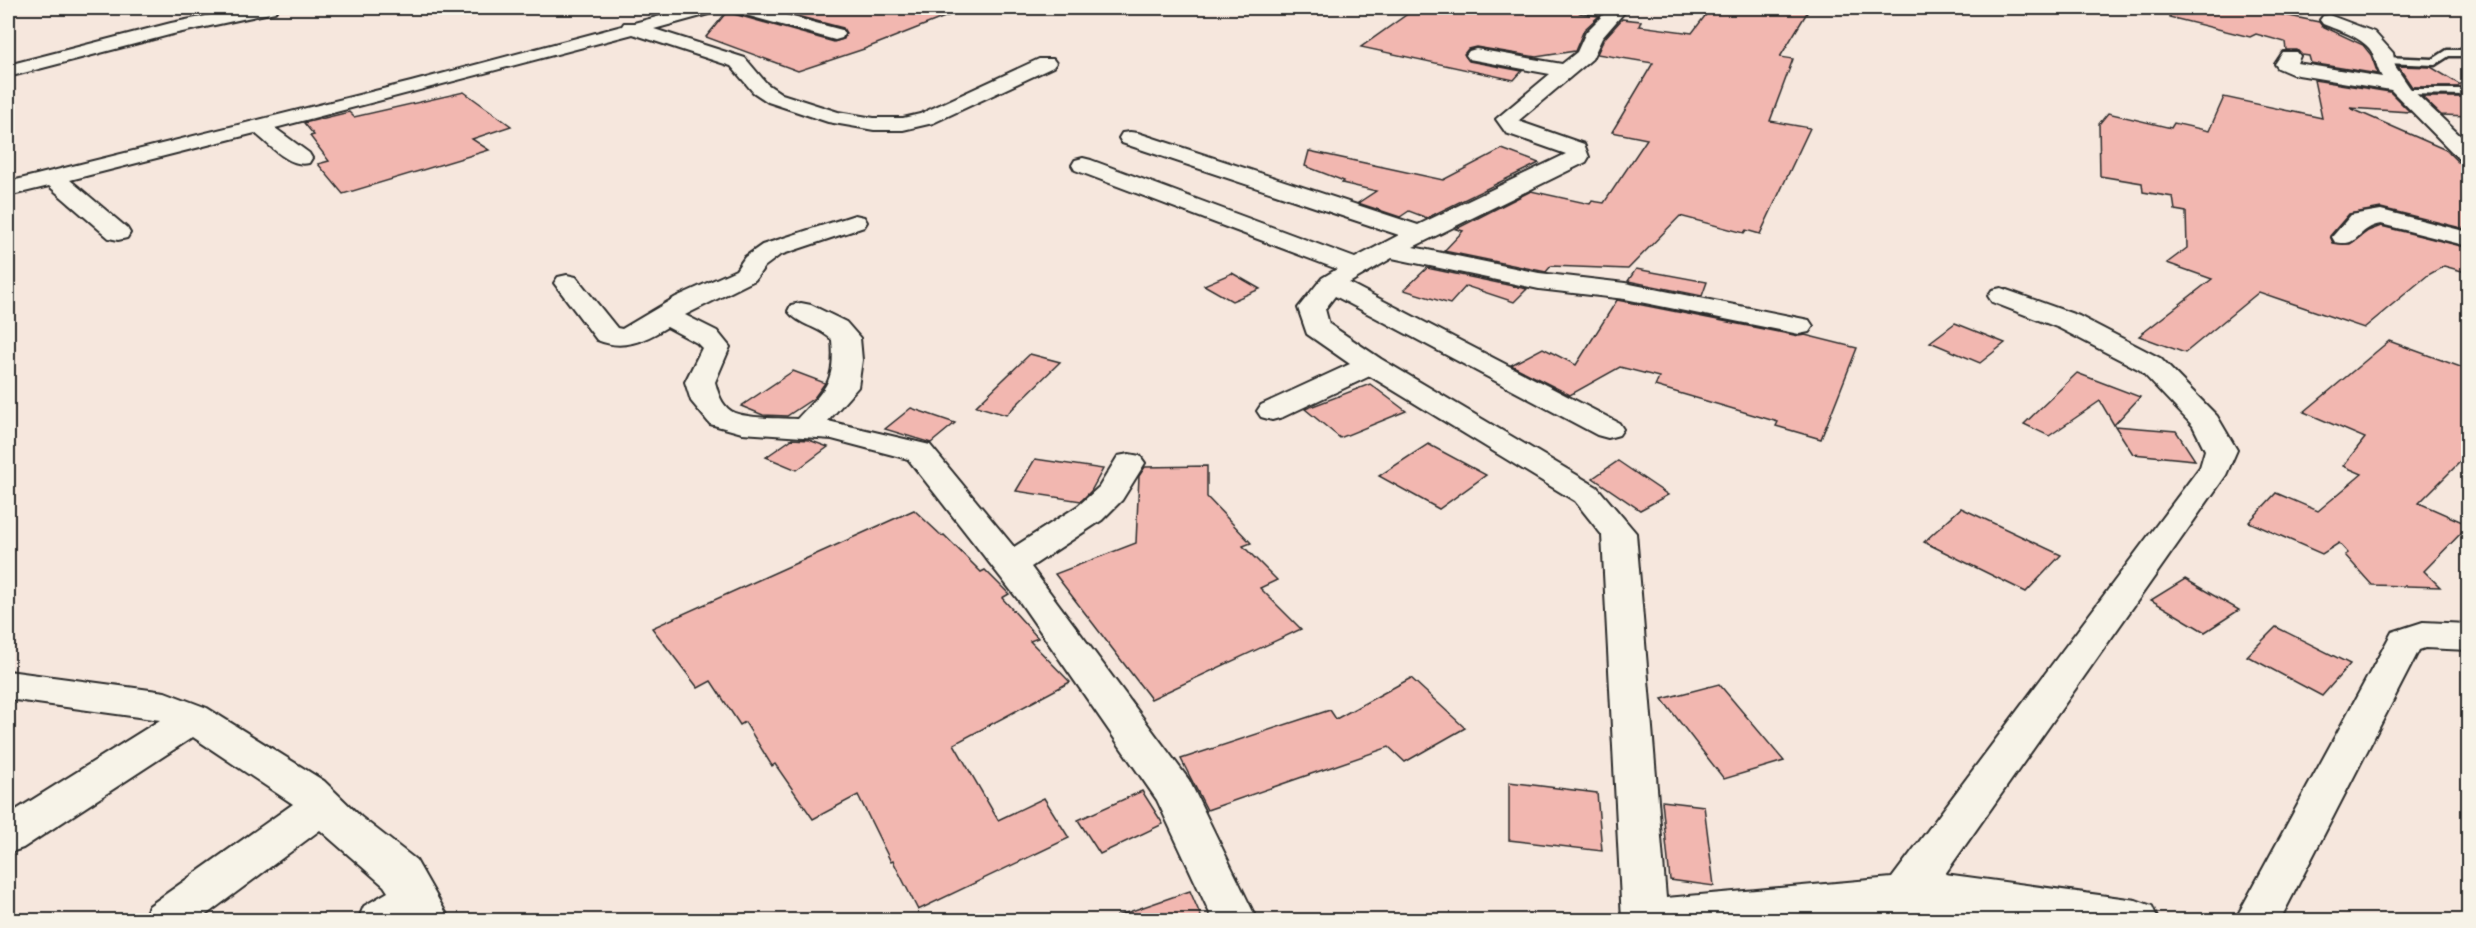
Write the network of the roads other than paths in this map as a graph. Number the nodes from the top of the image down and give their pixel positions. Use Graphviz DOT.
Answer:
graph roads {
  1 [pos="268,8"];
  2 [pos="710,8"];
  3 [pos="741,8"];
  4 [pos="1619,8"];
  5 [pos="2329,20"];
  6 [pos="630,27"];
  7 [pos="834,33"];
  8 [pos="2469,53"];
  9 [pos="1476,55"];
  10 [pos="2290,56"];
  11 [pos="2384,60"];
  12 [pos="1046,63"];
  13 [pos="8,71"];
  14 [pos="1566,71"];
  15 [pos="2400,89"];
  16 [pos="2469,92"];
  17 [pos="257,125"];
  18 [pos="2443,130"];
  19 [pos="2469,131"];
  20 [pos="1130,138"];
  21 [pos="2469,155"];
  22 [pos="301,158"];
  23 [pos="1083,165"];
  24 [pos="53,177"];
  25 [pos="8,189"];
  26 [pos="855,222"];
  27 [pos="118,233"];
  28 [pos="1420,234"];
  29 [pos="2344,237"];
  30 [pos="2469,239"];
  31 [pos="1389,250"];
  32 [pos="1356,267"];
  33 [pos="567,283"];
  34 [pos="1331,284"];
  35 [pos="2001,296"];
  36 [pos="801,311"];
  37 [pos="666,316"];
  38 [pos="1798,326"];
  39 [pos="1371,365"];
  40 [pos="1272,411"];
  41 [pos="806,427"];
  42 [pos="1608,429"];
  43 [pos="1130,463"];
  44 [pos="1010,565"];
  45 [pos="2469,637"];
  46 [pos="8,685"];
  47 [pos="194,718"];
  48 [pos="321,806"];
  49 [pos="8,836"];
  50 [pos="1904,896"];
  51 [pos="408,913"];
  52 [pos="1644,920"];
  53 [pos="165,921"];
  54 [pos="1235,921"];
  55 [pos="2136,921"];
  56 [pos="2257,921"];
  1 -- 13 [label="street"];
  2 -- 6 [label="street"];
  3 -- 7 [label="street"];
  4 -- 14 [label="street"];
  5 -- 11 [label="street"];
  6 -- 12 [label="street"];
  6 -- 17 [label="street"];
  8 -- 11 [label="lane"];
  9 -- 14 [label="street"];
  10 -- 15 [label="street"];
  11 -- 15 [label="street"];
  14 -- 28 [label="street"];
  15 -- 16 [label="lane"];
  15 -- 18 [label="street"];
  17 -- 22 [label="street"];
  17 -- 24 [label="street"];
  18 -- 19 [label="street"];
  18 -- 21 [label="street"];
  20 -- 28 [label="street"];
  23 -- 32 [label="street"];
  24 -- 25 [label="street"];
  24 -- 27 [label="street"];
  26 -- 37 [label="street"];
  28 -- 31 [label="street"];
  29 -- 30 [label="street"];
  31 -- 32 [label="street"];
  31 -- 38 [label="street"];
  32 -- 34 [label="street"];
  33 -- 37 [label="street"];
  34 -- 39 [label="street"];
  34 -- 42 [label="street"];
  35 -- 50 [label="street"];
  36 -- 41 [label="street"];
  37 -- 41 [label="street"];
  39 -- 40 [label="street"];
  39 -- 52 [label="street"];
  41 -- 44 [label="street"];
  43 -- 44 [label="street"];
  44 -- 54 [label="street"];
  45 -- 56 [label="street"];
  46 -- 47 [label="street"];
  47 -- 48 [label="street"];
  47 -- 49 [label="street"];
  48 -- 51 [label="street"];
  48 -- 53 [label="street"];
  50 -- 52 [label="street"];
  50 -- 55 [label="street"];
}
